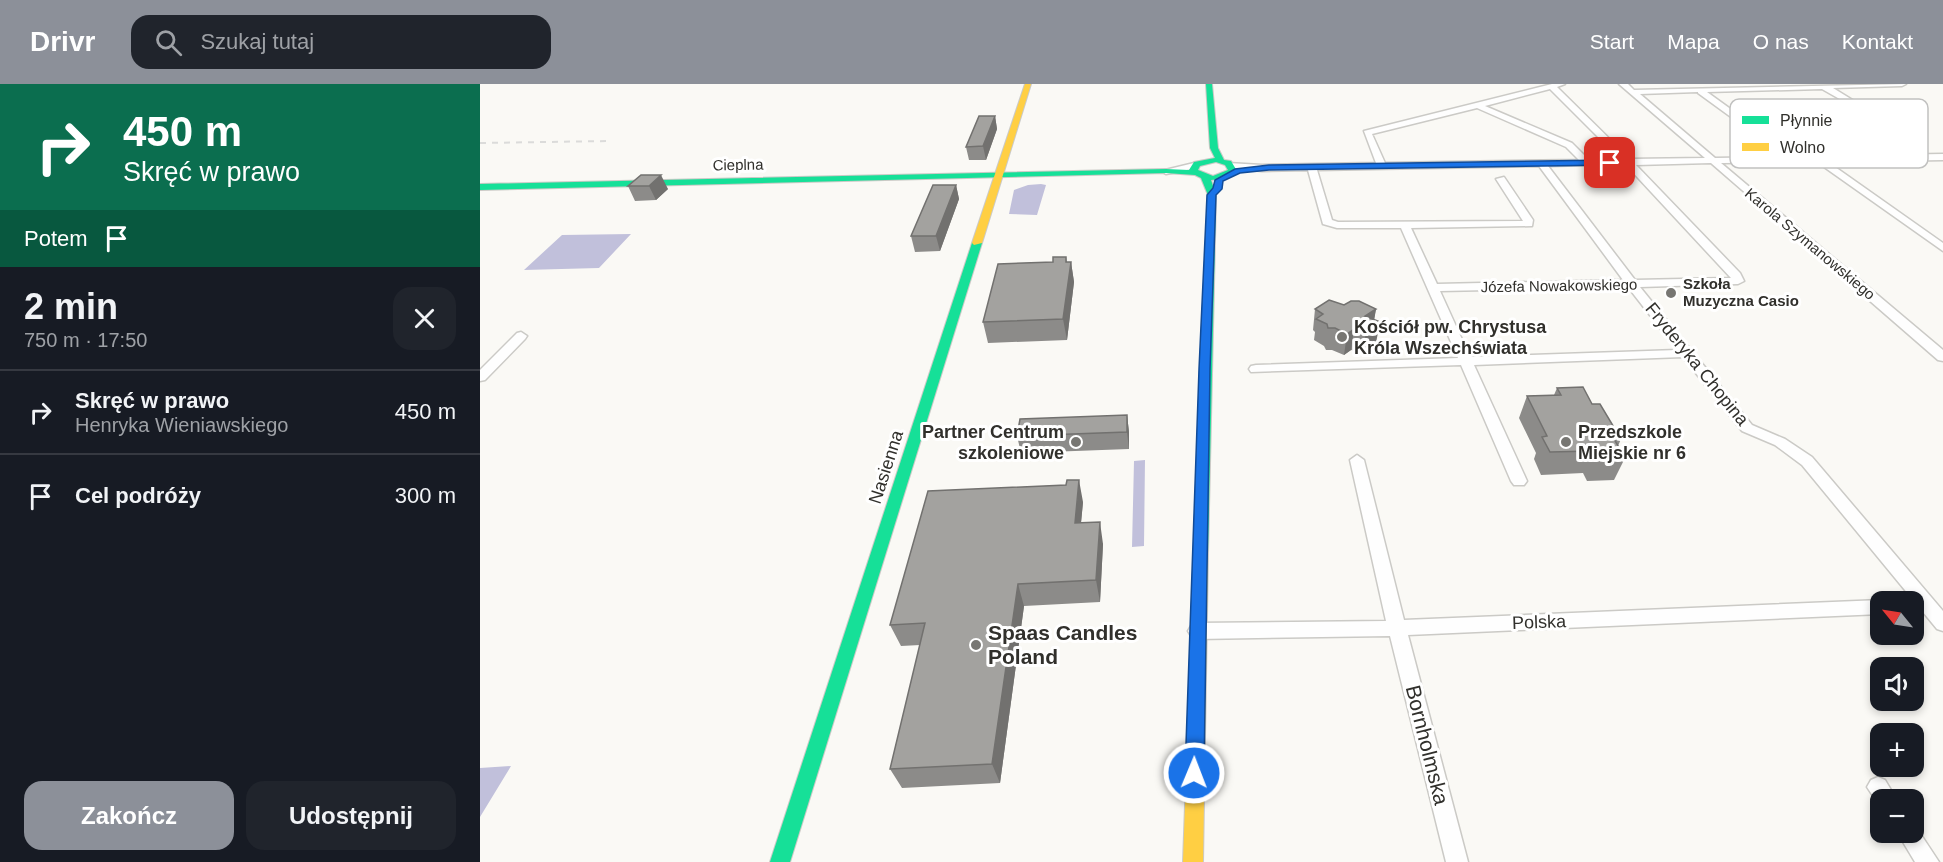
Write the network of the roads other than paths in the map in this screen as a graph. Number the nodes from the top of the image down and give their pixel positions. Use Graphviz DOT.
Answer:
graph roads {
  1 [pos="1028,84"];
  2 [pos="1209,84"];
  3 [pos="1562,84"];
  4 [pos="1623,84"];
  5 [pos="1902,84"];
  6 [pos="1819,86"];
  7 [pos="1552,87"];
  8 [pos="1701,91"];
  9 [pos="1634,93"];
  10 [pos="1844,99"];
  11 [pos="1477,105"];
  12 [pos="1730,112"];
  13 [pos="1214,148"];
  14 [pos="1730,160"];
  15 [pos="1712,161"];
  16 [pos="1541,163"];
  17 [pos="1587,163"];
  18 [pos="1628,163"];
  19 [pos="1381,165"];
  20 [pos="1311,166"];
  21 [pos="1831,168"];
  22 [pos="1200,169"];
  23 [pos="1226,169"];
  24 [pos="997,176"];
  25 [pos="1501,179"];
  26 [pos="480,187"];
  27 [pos="1212,195"];
  28 [pos="1405,225"];
  29 [pos="1943,248"];
  30 [pos="1632,284"];
  31 [pos="1434,288"];
  32 [pos="521,336"];
  33 [pos="1688,353"];
  34 [pos="1943,357"];
  35 [pos="1464,360"];
  36 [pos="1256,369"];
  37 [pos="480,377"];
  38 [pos="1357,460"];
  39 [pos="1519,482"];
  40 [pos="1910,591"];
  41 [pos="1870,607"];
  42 [pos="1924,608"];
  43 [pos="1943,624"];
  44 [pos="1397,628"];
  45 [pos="1197,631"];
  46 [pos="1915,843"];
  47 [pos="780,862"];
  48 [pos="1193,862"];
  49 [pos="1457,862"];
  50 [pos="1928,862"];
  1 -- 24 [label="street, Nasienna"];
  2 -- 13 [label="street"];
  3 -- 7 [label="street"];
  4 -- 9 [label="street, Karola Szymanowskiego"];
  5 -- 6 [label="street"];
  6 -- 8 [label="street"];
  6 -- 10 [label="street"];
  7 -- 11 [label="street"];
  7 -- 18 [label="street, Józefa Nowakowskiego"];
  8 -- 9 [label="street"];
  8 -- 12 [label="street"];
  9 -- 15 [label="street, Karola Szymanowskiego"];
  11 -- 17 [label="street"];
  11 -- 19 [label="street"];
  13 -- 22 [label="street"];
  13 -- 23 [label="street"];
  14 -- 15 [label="street"];
  15 -- 18 [label="street"];
  15 -- 34 [label="street, Karola Szymanowskiego"];
  16 -- 17 [label="street"];
  16 -- 19 [label="street"];
  16 -- 30 [label="street, Fryderyka Chopina"];
  17 -- 18 [label="street"];
  18 -- 30 [label="street, Józefa Nowakowskiego"];
  19 -- 20 [label="street"];
  20 -- 23 [label="street"];
  20 -- 28 [label="street"];
  21 -- 29 [label="street"];
  22 -- 23 [label="street, Cieplna"];
  22 -- 24 [label="street, Cieplna"];
  22 -- 27 [label="street"];
  23 -- 27 [label="street"];
  24 -- 26 [label="street, Cieplna"];
  24 -- 47 [label="street, Nasienna"];
  25 -- 28 [label="street"];
  27 -- 45 [label="street"];
  28 -- 31 [label="street"];
  30 -- 31 [label="street, Józefa Nowakowskiego"];
  30 -- 33 [label="street, Fryderyka Chopina"];
  31 -- 35 [label="street"];
  32 -- 37 [label="street"];
  33 -- 35 [label="street"];
  33 -- 40 [label="street, Fryderyka Chopina"];
  35 -- 36 [label="street"];
  35 -- 39 [label="street"];
  38 -- 44 [label="street, Bornholmska"];
  41 -- 44 [label="street, Polska"];
  42 -- 43 [label="street, Fryderyka Chopina"];
  44 -- 45 [label="street, Polska"];
  44 -- 49 [label="street, Bornholmska"];
  45 -- 48 [label="street"];
  46 -- 50 [label="street"];
}
